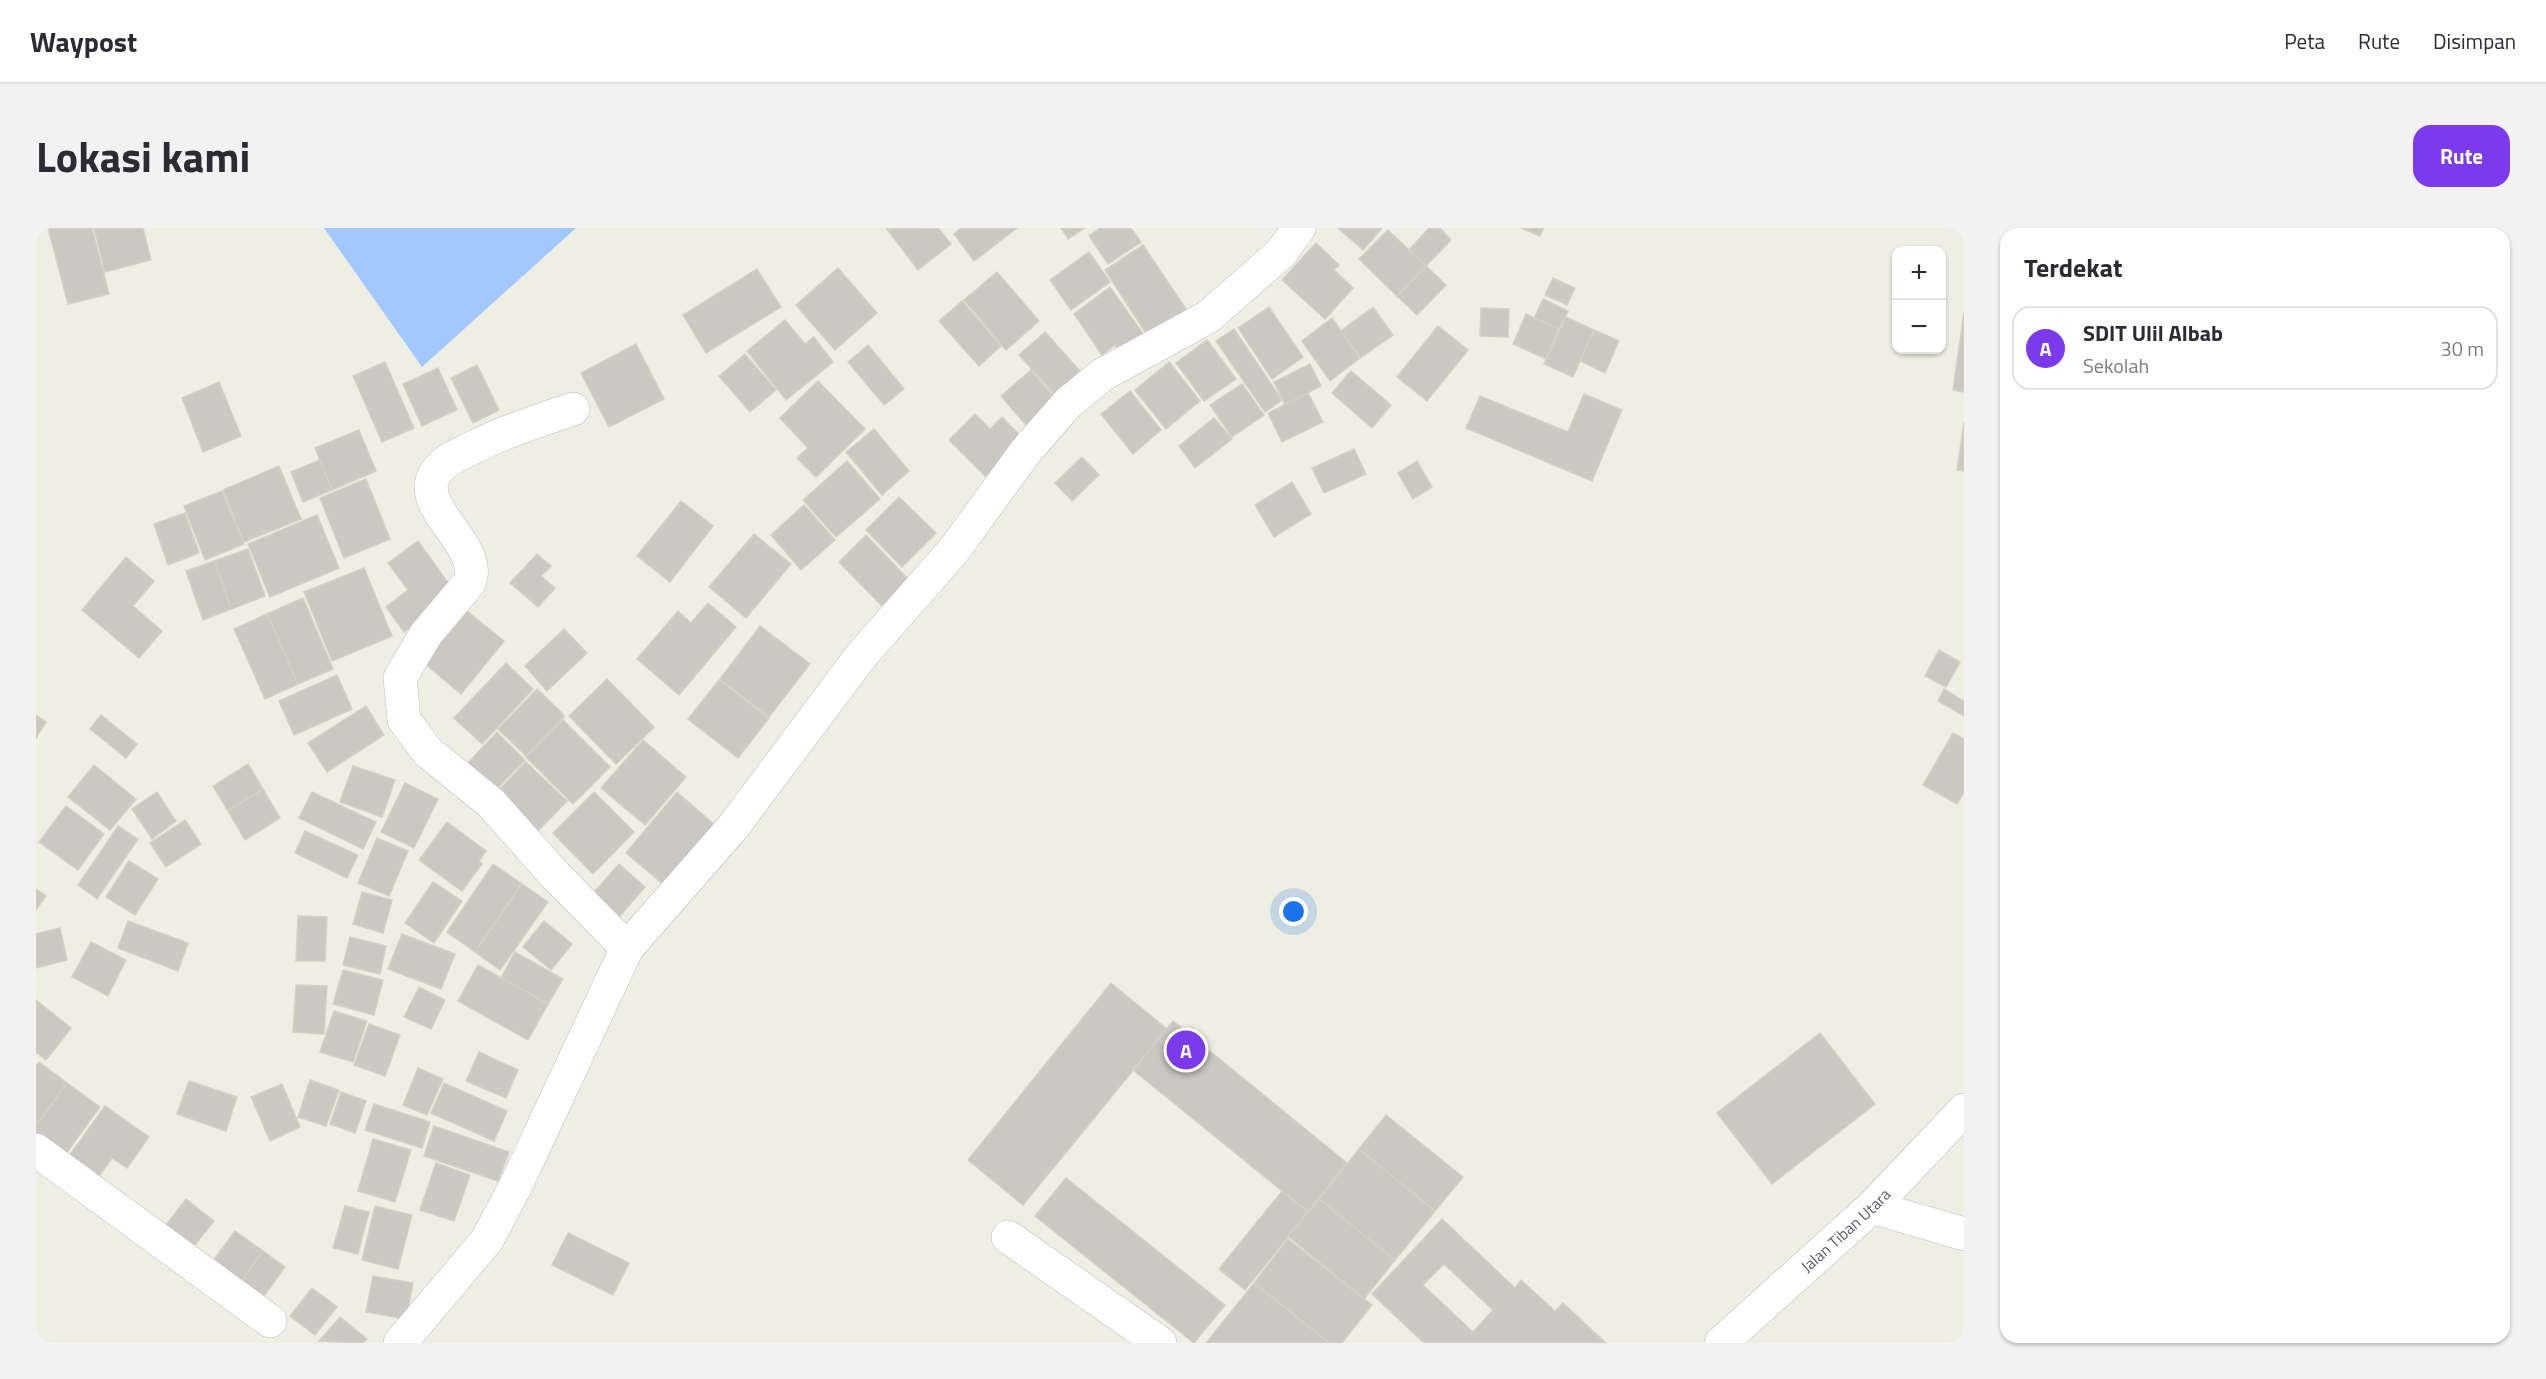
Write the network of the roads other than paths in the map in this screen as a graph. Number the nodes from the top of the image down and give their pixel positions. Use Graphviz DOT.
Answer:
graph roads {
  1 [pos="1299,228"];
  2 [pos="573,409"];
  3 [pos="627,948"];
  4 [pos="1964,1110"];
  5 [pos="36,1150"];
  6 [pos="1872,1207"];
  7 [pos="1964,1234"];
  8 [pos="1008,1238"];
  9 [pos="270,1321"];
  10 [pos="400,1343"];
  11 [pos="1160,1343"];
  12 [pos="1721,1343"];
  1 -- 3 [label="street"];
  2 -- 3 [label="street"];
  3 -- 10 [label="street"];
  4 -- 6 [label="street, Jalan Tiban Utara"];
  5 -- 9 [label="street"];
  6 -- 7 [label="street"];
  6 -- 12 [label="street, Jalan Tiban Utara"];
  8 -- 11 [label="street"];
}
